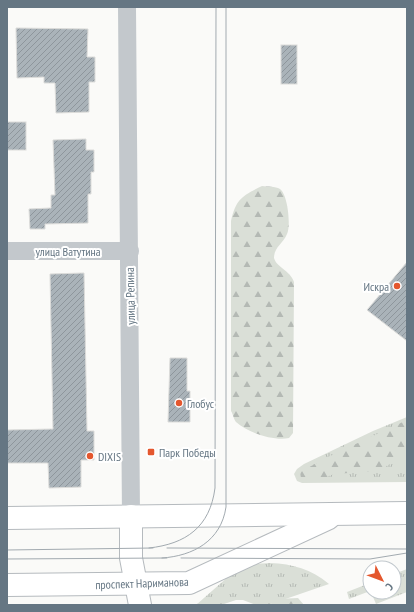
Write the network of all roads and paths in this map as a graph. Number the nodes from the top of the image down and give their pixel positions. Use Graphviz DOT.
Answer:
graph roads {
  1 [pos="127,7"];
  2 [pos="7,251"];
  3 [pos="130,251"];
  4 [pos="407,513"];
  5 [pos="335,514"];
  6 [pos="130,516"];
  7 [pos="7,518"];
  8 [pos="7,585"];
  9 [pos="138,595"];
  1 -- 3 [label="street, улица Репина"];
  2 -- 3 [label="street, улица Ватутина"];
  3 -- 6 [label="street, улица Репина"];
  4 -- 5 [label="main road, проспект Нариманова"];
  5 -- 6 [label="main road, проспект Нариманова"];
  5 -- 9 [label="main road, проспект Нариманова"];
  6 -- 7 [label="main road, проспект Нариманова"];
  6 -- 9 [label="main road, улица Репина"];
  8 -- 9 [label="main road, проспект Нариманова"];
}
